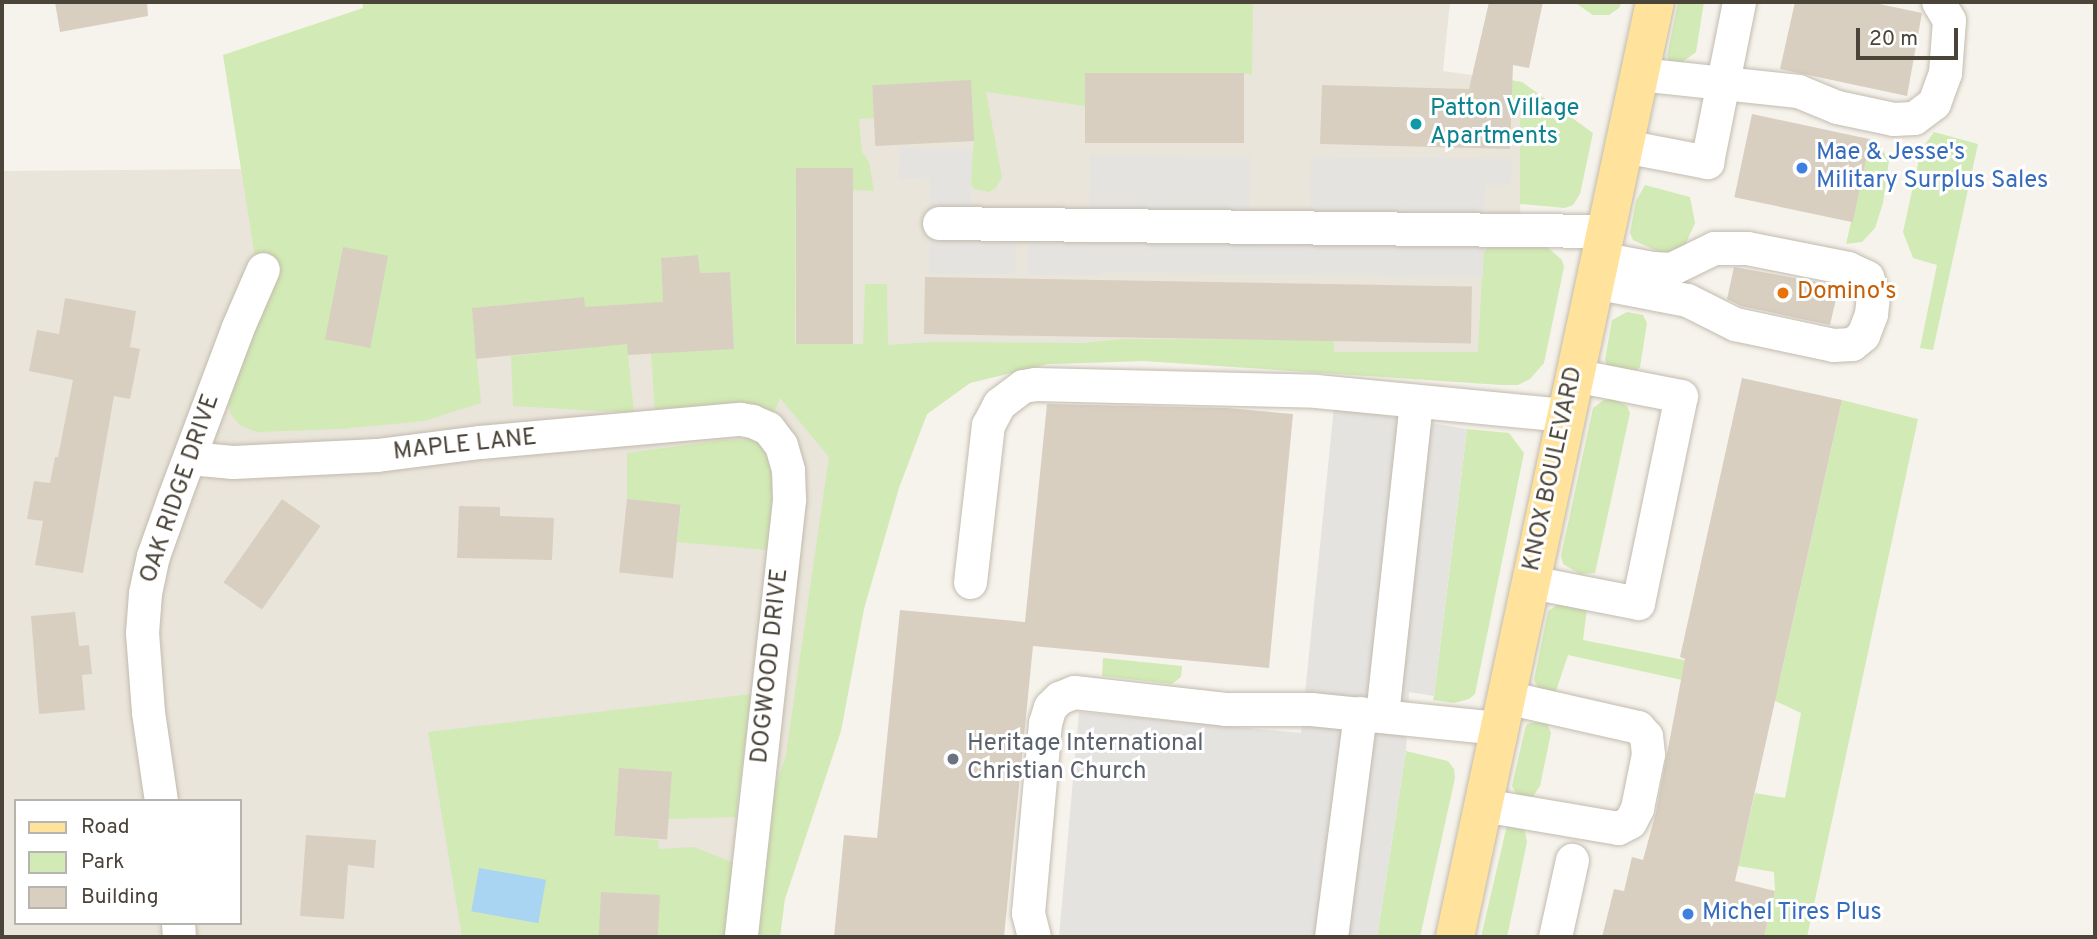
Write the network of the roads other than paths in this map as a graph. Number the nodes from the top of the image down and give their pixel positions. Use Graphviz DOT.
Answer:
graph roads {
  1 [pos="1655,2"];
  2 [pos="1739,2"];
  3 [pos="1938,2"];
  4 [pos="1639,75"];
  5 [pos="1723,84"];
  6 [pos="1624,146"];
  7 [pos="939,223"];
  8 [pos="1600,257"];
  9 [pos="263,269"];
  10 [pos="1574,375"];
  11 [pos="1416,401"];
  12 [pos="1566,415"];
  13 [pos="740,419"];
  14 [pos="188,458"];
  15 [pos="970,582"];
  16 [pos="1531,582"];
  17 [pos="1503,712"];
  18 [pos="1371,714"];
  19 [pos="161,799"];
  20 [pos="1483,805"];
  21 [pos="1572,860"];
  22 [pos="741,937"];
  23 [pos="1034,937"];
  24 [pos="1331,937"];
  25 [pos="1455,937"];
  26 [pos="1555,937"];
  1 -- 4 [label="main road, KNOX BOULEVARD"];
  2 -- 5 [label="street"];
  3 -- 5 [label="street"];
  4 -- 5 [label="street"];
  4 -- 6 [label="main road, KNOX BOULEVARD"];
  5 -- 6 [label="street"];
  6 -- 8 [label="main road, KNOX BOULEVARD"];
  7 -- 8 [label="street"];
  8 -- 8 [label="street"];
  8 -- 10 [label="main road, KNOX BOULEVARD"];
  9 -- 14 [label="street, OAK RIDGE DRIVE"];
  10 -- 12 [label="main road, KNOX BOULEVARD"];
  10 -- 16 [label="street"];
  11 -- 12 [label="street"];
  11 -- 15 [label="street"];
  11 -- 18 [label="street"];
  12 -- 16 [label="main road, KNOX BOULEVARD"];
  13 -- 14 [label="street, MAPLE LANE"];
  13 -- 22 [label="street, DOGWOOD DRIVE"];
  14 -- 19 [label="street, OAK RIDGE DRIVE"];
  16 -- 17 [label="main road, KNOX BOULEVARD"];
  17 -- 18 [label="street"];
  17 -- 20 [label="main road, KNOX BOULEVARD"];
  17 -- 20 [label="street"];
  18 -- 23 [label="street"];
  18 -- 24 [label="street"];
  20 -- 25 [label="main road, KNOX BOULEVARD"];
  21 -- 26 [label="street"];
}
